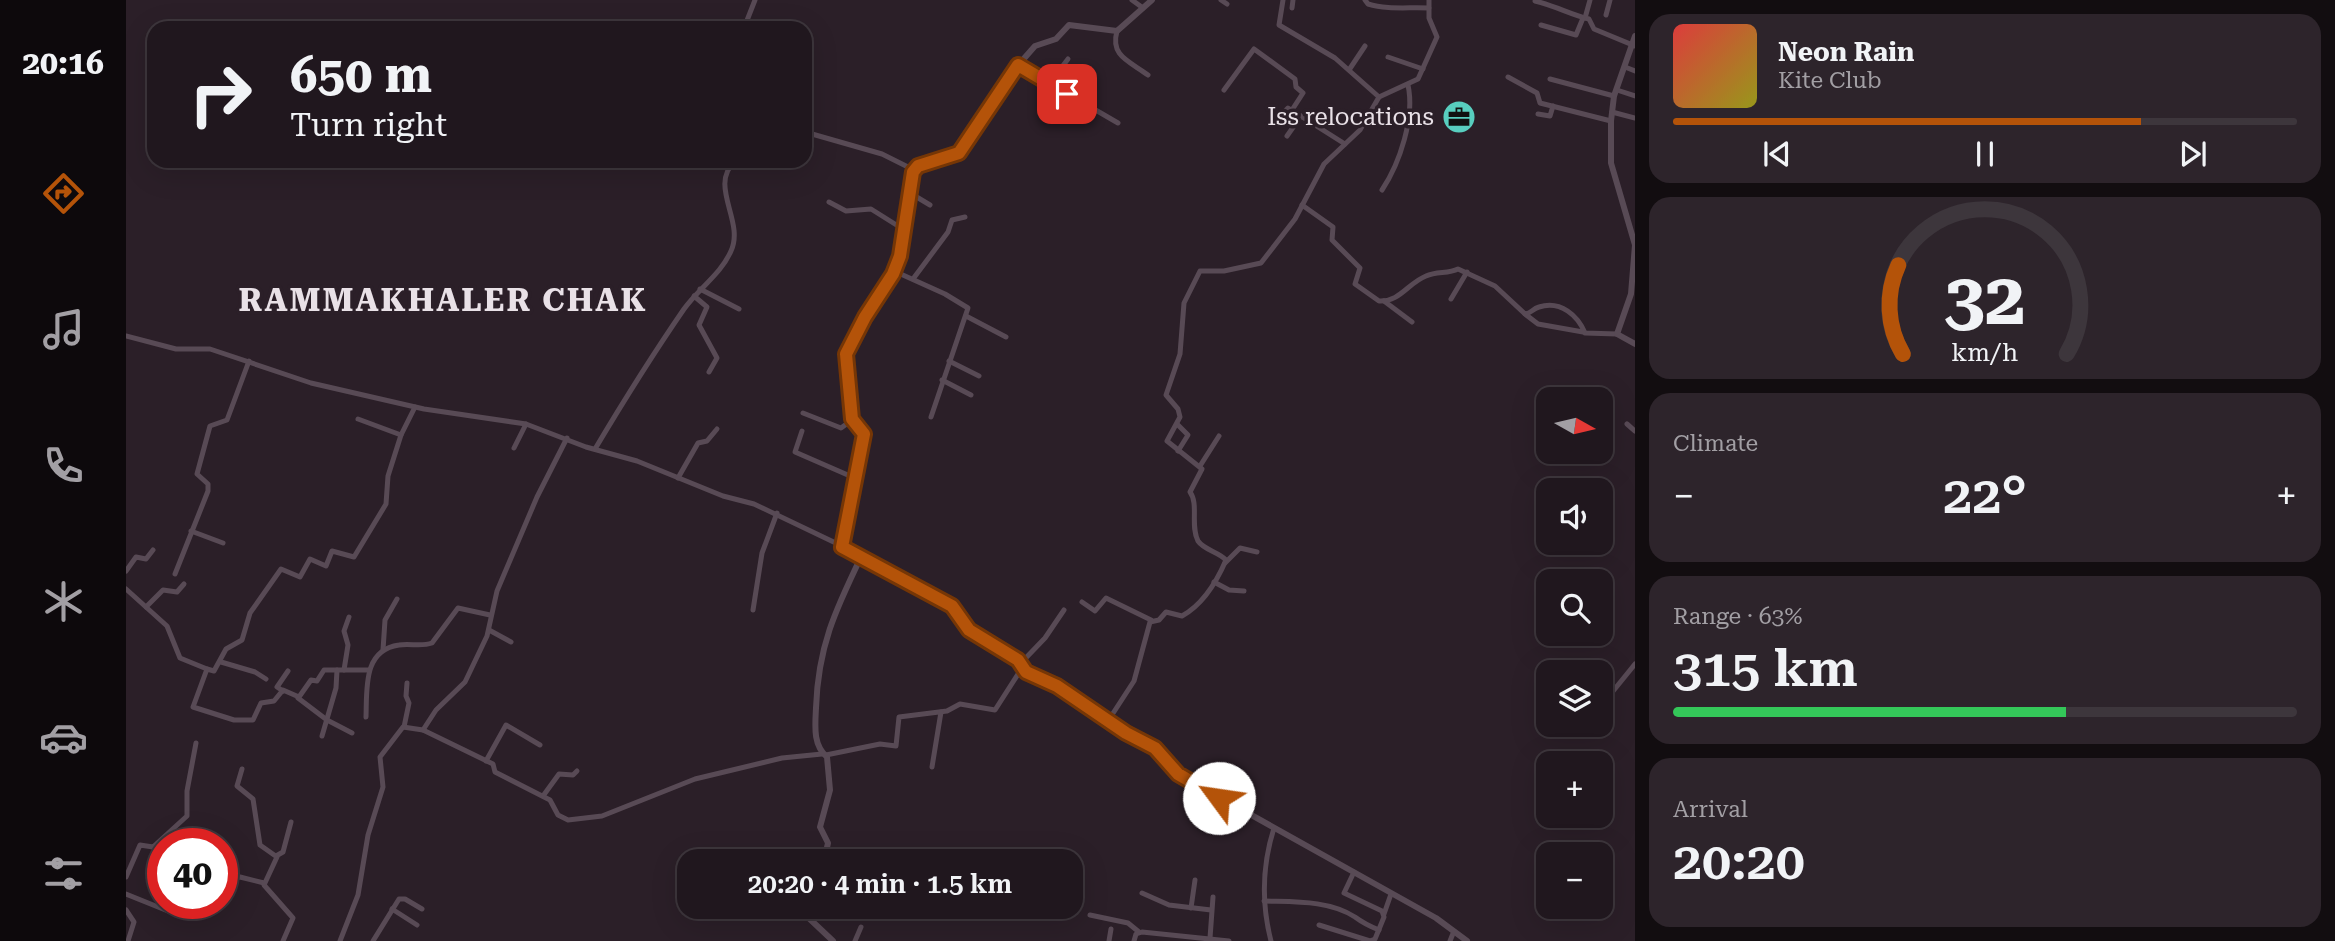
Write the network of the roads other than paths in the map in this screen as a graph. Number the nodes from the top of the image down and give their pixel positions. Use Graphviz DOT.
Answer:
graph roads {
  1 [pos="755,0"];
  2 [pos="1132,0"];
  3 [pos="1152,0"];
  4 [pos="1221,0"];
  5 [pos="1275,0"];
  6 [pos="1293,0"];
  7 [pos="1365,0"];
  8 [pos="1429,0"];
  9 [pos="1590,0"];
  10 [pos="1611,0"];
  11 [pos="1282,1"];
  12 [pos="1535,1"];
  13 [pos="1227,4"];
  14 [pos="1143,8"];
  15 [pos="1292,8"];
  16 [pos="1429,8"];
  17 [pos="1606,15"];
  18 [pos="1584,18"];
  19 [pos="747,21"];
  20 [pos="1541,24"];
  21 [pos="1118,31"];
  22 [pos="1635,36"];
  23 [pos="1634,45"];
  24 [pos="1365,46"];
  25 [pos="1388,57"];
  26 [pos="1068,59"];
  27 [pos="1018,65"];
  28 [pos="1625,67"];
  29 [pos="1423,69"];
  30 [pos="1349,70"];
  31 [pos="1635,72"];
  32 [pos="1148,75"];
  33 [pos="1508,77"];
  34 [pos="1550,79"];
  35 [pos="1049,84"];
  36 [pos="1408,85"];
  37 [pos="1224,90"];
  38 [pos="1616,93"];
  39 [pos="1635,96"];
  40 [pos="1379,97"];
  41 [pos="1553,106"];
  42 [pos="1292,110"];
  43 [pos="1612,112"];
  44 [pos="1538,114"];
  45 [pos="1301,116"];
  46 [pos="1635,118"];
  47 [pos="1611,121"];
  48 [pos="1118,123"];
  49 [pos="1272,125"];
  50 [pos="812,134"];
  51 [pos="1287,136"];
  52 [pos="1345,144"];
  53 [pos="729,168"];
  54 [pos="914,170"];
  55 [pos="1382,190"];
  56 [pos="910,193"];
  57 [pos="829,202"];
  58 [pos="930,205"];
  59 [pos="1302,205"];
  60 [pos="965,217"];
  61 [pos="906,231"];
  62 [pos="894,271"];
  63 [pos="1467,272"];
  64 [pos="913,279"];
  65 [pos="700,289"];
  66 [pos="695,296"];
  67 [pos="1451,299"];
  68 [pos="1384,301"];
  69 [pos="739,309"];
  70 [pos="1525,314"];
  71 [pos="966,316"];
  72 [pos="1412,322"];
  73 [pos="1583,332"];
  74 [pos="1616,334"];
  75 [pos="126,336"];
  76 [pos="1006,337"];
  77 [pos="1635,344"];
  78 [pos="248,361"];
  79 [pos="949,361"];
  80 [pos="709,372"];
  81 [pos="979,376"];
  82 [pos="942,380"];
  83 [pos="971,395"];
  84 [pos="415,407"];
  85 [pos="803,413"];
  86 [pos="930,417"];
  87 [pos="358,419"];
  88 [pos="852,419"];
  89 [pos="526,424"];
  90 [pos="1627,424"];
  91 [pos="1178,425"];
  92 [pos="717,429"];
  93 [pos="802,431"];
  94 [pos="1635,431"];
  95 [pos="401,435"];
  96 [pos="1219,436"];
  97 [pos="567,439"];
  98 [pos="514,448"];
  99 [pos="595,449"];
  100 [pos="1178,451"];
  101 [pos="1200,466"];
  102 [pos="678,478"];
  103 [pos="856,479"];
  104 [pos="777,513"];
  105 [pos="191,531"];
  106 [pos="223,543"];
  107 [pos="842,547"];
  108 [pos="153,550"];
  109 [pos="1257,552"];
  110 [pos="861,557"];
  111 [pos="1225,563"];
  112 [pos="126,570"];
  113 [pos="175,574"];
  114 [pos="1214,582"];
  115 [pos="184,584"];
  116 [pos="126,589"];
  117 [pos="1244,591"];
  118 [pos="397,599"];
  119 [pos="1082,602"];
  120 [pos="146,607"];
  121 [pos="753,610"];
  122 [pos="1065,610"];
  123 [pos="490,615"];
  124 [pos="349,617"];
  125 [pos="1151,620"];
  126 [pos="489,630"];
  127 [pos="511,642"];
  128 [pos="383,650"];
  129 [pos="221,662"];
  130 [pos="1635,664"];
  131 [pos="1021,666"];
  132 [pos="207,669"];
  133 [pos="340,670"];
  134 [pos="369,670"];
  135 [pos="288,671"];
  136 [pos="265,678"];
  137 [pos="407,682"];
  138 [pos="283,691"];
  139 [pos="1613,691"];
  140 [pos="298,698"];
  141 [pos="942,712"];
  142 [pos="366,717"];
  143 [pos="327,720"];
  144 [pos="1108,721"];
  145 [pos="404,727"];
  146 [pos="423,730"];
  147 [pos="352,733"];
  148 [pos="322,736"];
  149 [pos="196,743"];
  150 [pos="540,746"];
  151 [pos="824,754"];
  152 [pos="486,761"];
  153 [pos="932,767"];
  154 [pos="242,769"];
  155 [pos="577,771"];
  156 [pos="543,796"];
  157 [pos="291,822"];
  158 [pos="174,828"];
  159 [pos="1274,828"];
  160 [pos="147,846"];
  161 [pos="827,849"];
  162 [pos="276,856"];
  163 [pos="1354,872"];
  164 [pos="126,877"];
  165 [pos="238,877"];
  166 [pos="1195,880"];
  167 [pos="264,883"];
  168 [pos="1142,893"];
  169 [pos="126,894"];
  170 [pos="1391,894"];
  171 [pos="1213,897"];
  172 [pos="1264,901"];
  173 [pos="147,902"];
  174 [pos="1191,908"];
  175 [pos="392,909"];
  176 [pos="422,909"];
  177 [pos="126,910"];
  178 [pos="1211,910"];
  179 [pos="1383,914"];
  180 [pos="1090,915"];
  181 [pos="810,919"];
  182 [pos="417,925"];
  183 [pos="1320,925"];
  184 [pos="861,927"];
  185 [pos="1111,929"];
  186 [pos="1379,930"];
  187 [pos="1454,931"];
  188 [pos="1139,932"];
  189 [pos="1210,938"];
  190 [pos="1175,939"];
  191 [pos="343,940"];
  192 [pos="128,941"];
  193 [pos="283,941"];
  194 [pos="373,941"];
  195 [pos="833,941"];
  196 [pos="855,941"];
  197 [pos="1109,941"];
  198 [pos="1134,941"];
  199 [pos="1228,941"];
  200 [pos="1270,941"];
  201 [pos="1450,941"];
  202 [pos="1467,941"];
  1 -- 19 [label="street"];
  2 -- 14 [label="street"];
  3 -- 14 [label="street"];
  4 -- 13 [label="street"];
  5 -- 11 [label="street"];
  6 -- 15 [label="street"];
  7 -- 16 [label="street"];
  8 -- 16 [label="street"];
  9 -- 18 [label="street"];
  10 -- 17 [label="street"];
  11 -- 30 [label="street"];
  12 -- 18 [label="street"];
  14 -- 21 [label="street"];
  16 -- 29 [label="street"];
  18 -- 20 [label="street"];
  18 -- 23 [label="street"];
  21 -- 27 [label="street"];
  21 -- 32 [label="street"];
  22 -- 23 [label="street"];
  23 -- 28 [label="street"];
  24 -- 30 [label="street"];
  25 -- 29 [label="street"];
  26 -- 35 [label="street"];
  27 -- 35 [label="street"];
  27 -- 54 [label="street"];
  28 -- 31 [label="street"];
  28 -- 38 [label="street"];
  29 -- 36 [label="street"];
  30 -- 40 [label="street"];
  33 -- 41 [label="street"];
  34 -- 38 [label="street"];
  35 -- 48 [label="street"];
  36 -- 40 [label="street"];
  36 -- 55 [label="street"];
  37 -- 42 [label="street"];
  38 -- 39 [label="street"];
  38 -- 43 [label="street"];
  40 -- 52 [label="street"];
  41 -- 44 [label="street"];
  41 -- 47 [label="street"];
  42 -- 45 [label="street"];
  42 -- 49 [label="street"];
  43 -- 46 [label="street"];
  43 -- 47 [label="street"];
  45 -- 51 [label="street"];
  45 -- 52 [label="street"];
  47 -- 74 [label="street"];
  50 -- 54 [label="street"];
  52 -- 59 [label="street"];
  53 -- 65 [label="street"];
  54 -- 56 [label="street"];
  56 -- 58 [label="street"];
  56 -- 61 [label="street"];
  57 -- 61 [label="street"];
  59 -- 68 [label="street"];
  59 -- 91 [label="street"];
  60 -- 64 [label="street"];
  61 -- 62 [label="street"];
  62 -- 64 [label="street"];
  62 -- 88 [label="street"];
  63 -- 67 [label="street"];
  63 -- 68 [label="street"];
  63 -- 70 [label="street"];
  64 -- 71 [label="street"];
  65 -- 66 [label="street"];
  65 -- 69 [label="street"];
  66 -- 80 [label="street"];
  66 -- 99 [label="street"];
  68 -- 72 [label="street"];
  70 -- 73 [label="street"];
  70 -- 73 [label="street"];
  71 -- 76 [label="street"];
  71 -- 79 [label="street"];
  73 -- 74 [label="street"];
  74 -- 77 [label="street"];
  75 -- 78 [label="street"];
  78 -- 84 [label="street"];
  78 -- 105 [label="street"];
  79 -- 81 [label="street"];
  79 -- 82 [label="street"];
  82 -- 83 [label="street"];
  82 -- 86 [label="street"];
  84 -- 89 [label="street"];
  84 -- 95 [label="street"];
  85 -- 88 [label="street"];
  87 -- 95 [label="street"];
  88 -- 103 [label="street"];
  89 -- 97 [label="street"];
  89 -- 98 [label="street"];
  90 -- 94 [label="street"];
  91 -- 100 [label="street"];
  91 -- 100 [label="street"];
  92 -- 102 [label="street"];
  93 -- 103 [label="street"];
  95 -- 129 [label="street"];
  96 -- 101 [label="street"];
  97 -- 99 [label="street"];
  97 -- 123 [label="street"];
  99 -- 102 [label="street"];
  100 -- 101 [label="street"];
  101 -- 111 [label="street"];
  102 -- 104 [label="street"];
  103 -- 107 [label="street"];
  104 -- 107 [label="street"];
  104 -- 121 [label="street"];
  105 -- 106 [label="street"];
  105 -- 113 [label="street"];
  107 -- 110 [label="street"];
  108 -- 112 [label="street"];
  109 -- 111 [label="street"];
  110 -- 131 [label="street"];
  110 -- 151 [label="street"];
  111 -- 114 [label="street"];
  114 -- 117 [label="street"];
  114 -- 125 [label="street"];
  115 -- 120 [label="street"];
  116 -- 120 [label="street"];
  118 -- 128 [label="street"];
  119 -- 125 [label="street"];
  120 -- 132 [label="street"];
  122 -- 131 [label="street"];
  123 -- 126 [label="street"];
  123 -- 128 [label="street"];
  124 -- 133 [label="street"];
  125 -- 144 [label="street"];
  126 -- 127 [label="street"];
  126 -- 146 [label="street"];
  128 -- 134 [label="street"];
  129 -- 132 [label="street"];
  129 -- 136 [label="street"];
  130 -- 139 [label="street"];
  131 -- 141 [label="street"];
  131 -- 144 [label="street"];
  132 -- 138 [label="street"];
  133 -- 134 [label="street"];
  133 -- 140 [label="street"];
  133 -- 143 [label="street"];
  134 -- 142 [label="street"];
  135 -- 138 [label="street"];
  137 -- 145 [label="street"];
  138 -- 140 [label="street"];
  140 -- 143 [label="street"];
  141 -- 151 [label="street"];
  141 -- 153 [label="street"];
  143 -- 147 [label="street"];
  143 -- 148 [label="street"];
  144 -- 159 [label="street"];
  145 -- 146 [label="street"];
  145 -- 191 [label="street"];
  146 -- 152 [label="street"];
  149 -- 158 [label="street"];
  150 -- 152 [label="street"];
  151 -- 156 [label="street"];
  151 -- 161 [label="street"];
  152 -- 156 [label="street"];
  154 -- 162 [label="street"];
  155 -- 156 [label="street"];
  157 -- 162 [label="street"];
  159 -- 163 [label="street"];
  159 -- 172 [label="street"];
  160 -- 164 [label="street"];
  162 -- 167 [label="street"];
  163 -- 170 [label="street"];
  163 -- 179 [label="street"];
  165 -- 167 [label="street"];
  166 -- 174 [label="street"];
  167 -- 193 [label="street"];
  168 -- 174 [label="street"];
  169 -- 173 [label="street"];
  170 -- 179 [label="street"];
  170 -- 187 [label="street"];
  171 -- 178 [label="street"];
  172 -- 186 [label="street"];
  172 -- 200 [label="street"];
  174 -- 178 [label="street"];
  175 -- 176 [label="street"];
  175 -- 182 [label="street"];
  175 -- 194 [label="street"];
  177 -- 192 [label="street"];
  178 -- 189 [label="street"];
  179 -- 186 [label="street"];
  180 -- 188 [label="street"];
  181 -- 195 [label="street"];
  183 -- 186 [label="street"];
  184 -- 196 [label="street"];
  185 -- 197 [label="street"];
  187 -- 201 [label="street"];
  187 -- 202 [label="street"];
  188 -- 190 [label="street"];
  188 -- 198 [label="street"];
  189 -- 190 [label="street"];
  189 -- 199 [label="street"];
}
